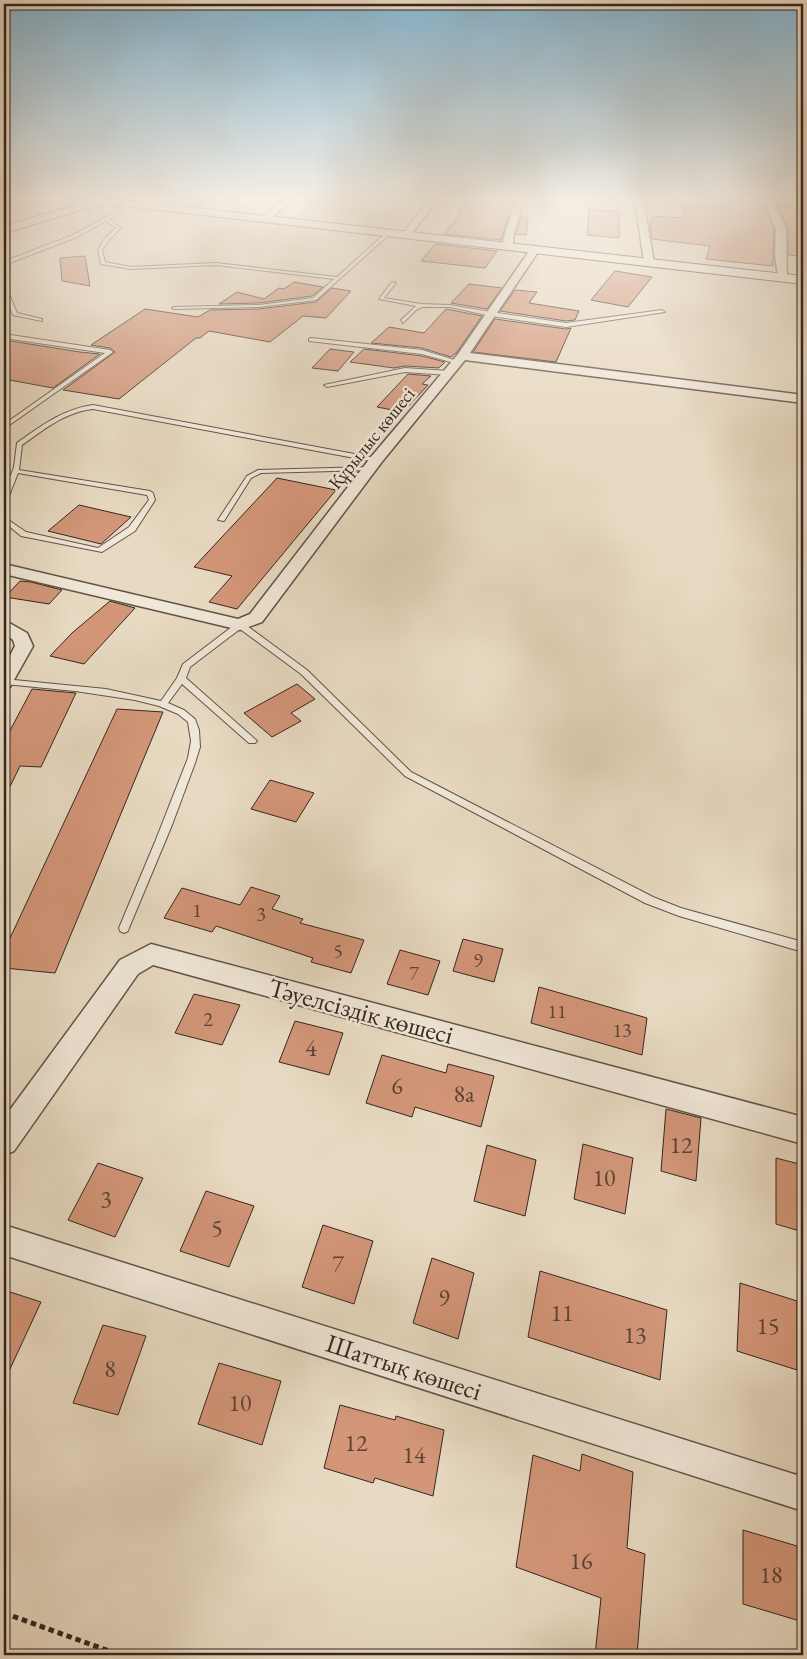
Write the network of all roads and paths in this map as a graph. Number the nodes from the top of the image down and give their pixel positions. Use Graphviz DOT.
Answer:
graph roads {
  1 [pos="324,276"];
  2 [pos="516,276"];
  3 [pos="778,276"];
  4 [pos="783,277"];
  5 [pos="338,278"];
  6 [pos="803,280"];
  7 [pos="394,283"];
  8 [pos="4,287"];
  9 [pos="446,296"];
  10 [pos="421,305"];
  11 [pos="443,305"];
  12 [pos="174,308"];
  13 [pos="662,312"];
  14 [pos="491,314"];
  15 [pos="40,320"];
  16 [pos="403,321"];
  17 [pos="4,336"];
  18 [pos="311,340"];
  19 [pos="460,359"];
  20 [pos="448,373"];
  21 [pos="327,385"];
  22 [pos="803,399"];
  23 [pos="8,424"];
  24 [pos="372,465"];
  25 [pos="15,471"];
  26 [pos="4,501"];
  27 [pos="4,519"];
  28 [pos="222,520"];
  29 [pos="6,571"];
  30 [pos="4,625"];
  31 [pos="240,625"];
  32 [pos="181,679"];
  33 [pos="4,682"];
  34 [pos="164,703"];
  35 [pos="252,741"];
  36 [pos="124,928"];
  37 [pos="803,947"];
  38 [pos="803,1131"];
  39 [pos="4,1142"];
  40 [pos="4,1240"];
  41 [pos="803,1494"];
  42 [pos="4,1613"];
  43 [pos="120,1655"];
  1 -- 5 [label="lane"];
  2 -- 14 [label="street, Құрылыс көшесі"];
  3 -- 4 [label="main road"];
  4 -- 6 [label="main road"];
  5 -- 12 [label="lane"];
  7 -- 10 [label="lane"];
  8 -- 15 [label="lane"];
  9 -- 11 [label="lane"];
  10 -- 11 [label="lane"];
  10 -- 16 [label="lane"];
  11 -- 14 [label="lane"];
  13 -- 14 [label="lane"];
  14 -- 19 [label="street, Құрылыс көшесі"];
  17 -- 23 [label="lane"];
  18 -- 19 [label="lane"];
  19 -- 20 [label="street, Құрылыс көшесі"];
  19 -- 22 [label="street"];
  20 -- 21 [label="lane"];
  20 -- 24 [label="street, Құрылыс көшесі"];
  24 -- 25 [label="lane"];
  24 -- 28 [label="lane"];
  24 -- 31 [label="street, Құрылыс көшесі"];
  25 -- 26 [label="lane"];
  25 -- 27 [label="lane"];
  29 -- 31 [label="street"];
  30 -- 33 [label="street"];
  31 -- 32 [label="lane"];
  31 -- 37 [label="lane"];
  32 -- 34 [label="lane"];
  32 -- 35 [label="lane"];
  33 -- 34 [label="lane"];
  34 -- 36 [label="lane"];
  38 -- 39 [label="street, Тәуелсіздік көшесі"];
  40 -- 41 [label="street, Шаттық көшесі"];
  42 -- 43 [label="path"];
}
